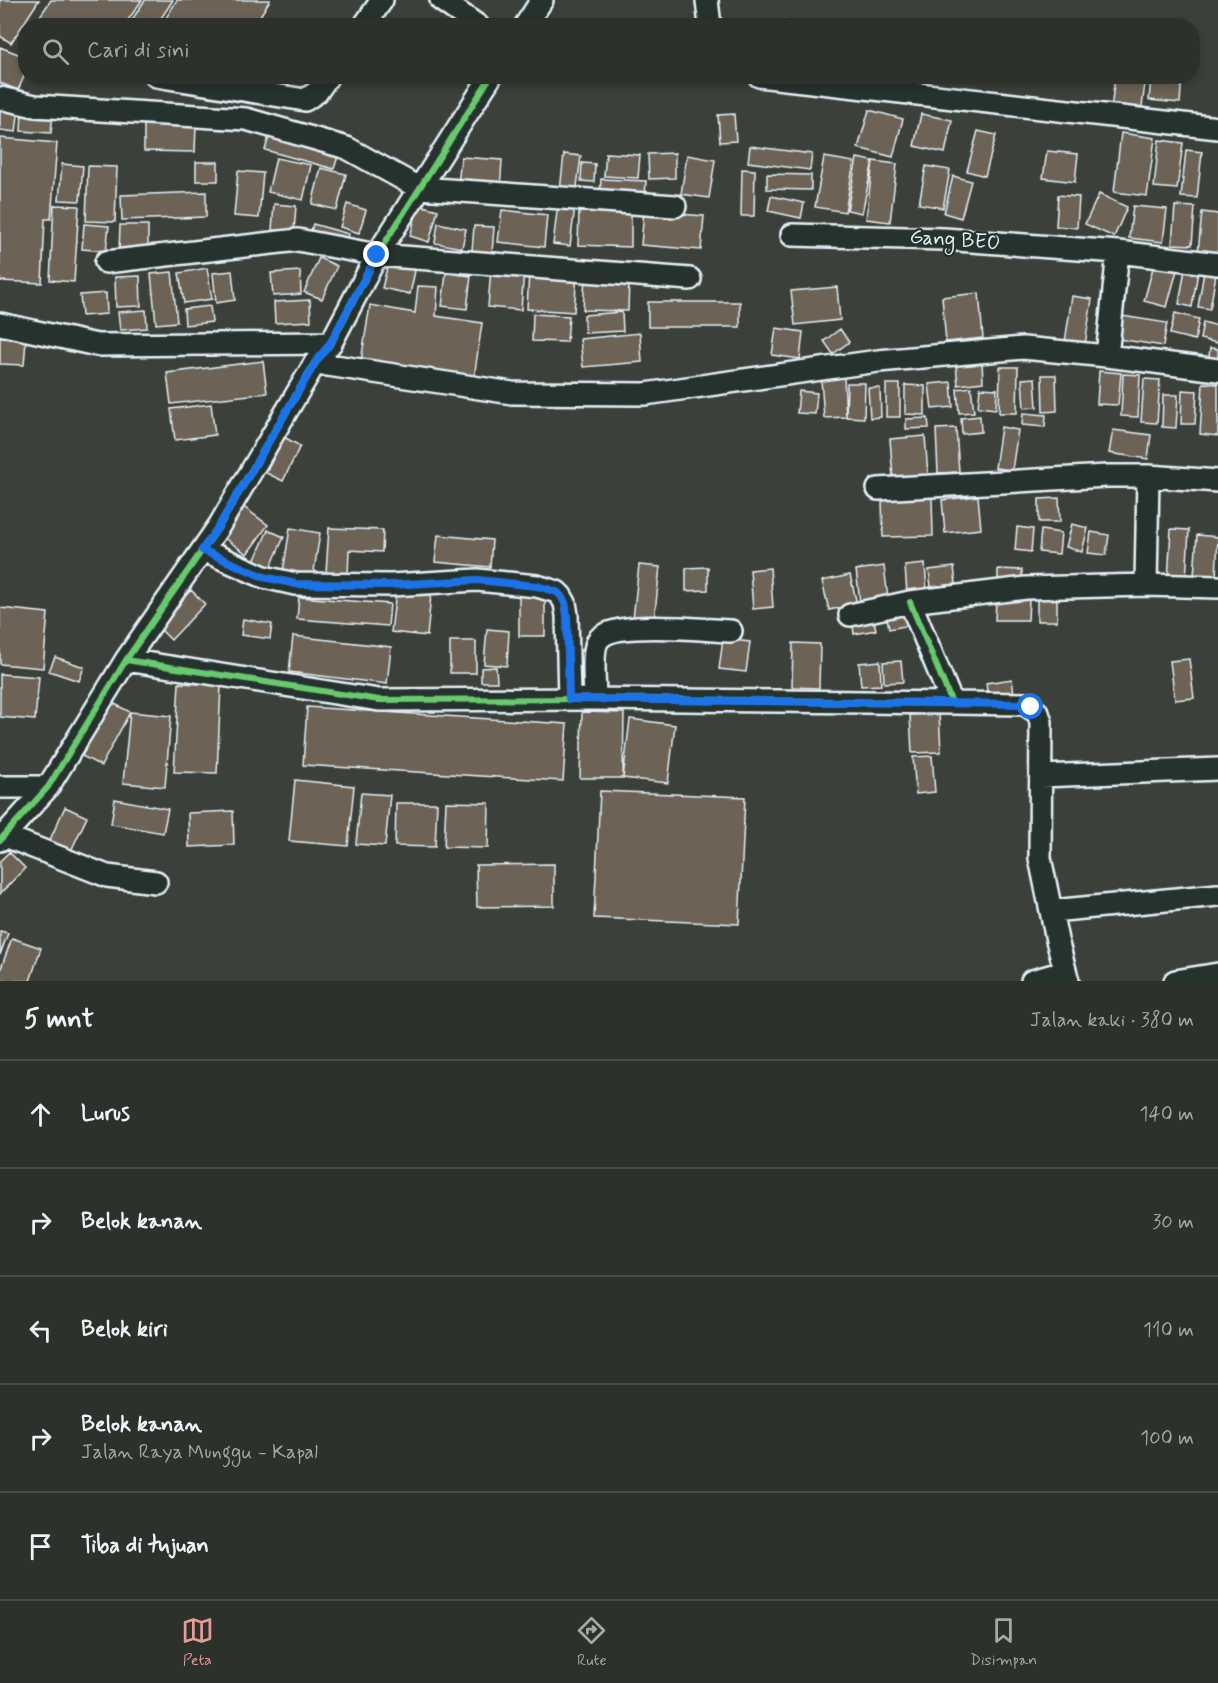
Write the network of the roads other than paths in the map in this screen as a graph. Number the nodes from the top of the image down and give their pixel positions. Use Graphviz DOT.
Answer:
graph roads {
  1 [pos="382,0"];
  2 [pos="441,0"];
  3 [pos="542,0"];
  4 [pos="707,0"];
  5 [pos="370,18"];
  6 [pos="467,18"];
  7 [pos="530,18"];
  8 [pos="709,18"];
  9 [pos="206,84"];
  10 [pos="323,84"];
  11 [pos="486,84"];
  12 [pos="830,84"];
  13 [pos="0,98"];
  14 [pos="1218,128"];
  15 [pos="419,188"];
  16 [pos="675,206"];
  17 [pos="792,235"];
  18 [pos="1118,252"];
  19 [pos="377,255"];
  20 [pos="106,262"];
  21 [pos="1218,264"];
  22 [pos="690,279"];
  23 [pos="0,324"];
  24 [pos="331,342"];
  25 [pos="1107,356"];
  26 [pos="315,363"];
  27 [pos="1218,370"];
  28 [pos="1148,476"];
  29 [pos="1218,481"];
  30 [pos="878,489"];
  31 [pos="202,550"];
  32 [pos="1146,585"];
  33 [pos="1218,587"];
  34 [pos="910,602"];
  35 [pos="850,615"];
  36 [pos="731,631"];
  37 [pos="126,660"];
  38 [pos="569,699"];
  39 [pos="595,699"];
  40 [pos="952,703"];
  41 [pos="1218,769"];
  42 [pos="1041,776"];
  43 [pos="0,787"];
  44 [pos="48,787"];
  45 [pos="2,838"];
  46 [pos="156,882"];
  47 [pos="1218,895"];
  48 [pos="1052,911"];
  49 [pos="1218,974"];
  50 [pos="1066,976"];
  51 [pos="1032,981"];
  52 [pos="1175,981"];
  1 -- 5 [label="street"];
  2 -- 6 [label="street"];
  3 -- 7 [label="street"];
  4 -- 8 [label="street"];
  9 -- 10 [label="street"];
  11 -- 15 [label="street"];
  12 -- 14 [label="street"];
  13 -- 15 [label="street"];
  15 -- 16 [label="street"];
  15 -- 19 [label="street"];
  17 -- 18 [label="street, Gang BEO"];
  18 -- 21 [label="street, Gang BEO"];
  18 -- 25 [label="street"];
  19 -- 20 [label="street"];
  19 -- 22 [label="street"];
  19 -- 24 [label="street"];
  23 -- 24 [label="street"];
  24 -- 26 [label="street"];
  25 -- 26 [label="street"];
  25 -- 27 [label="street"];
  26 -- 31 [label="street"];
  28 -- 29 [label="street"];
  28 -- 30 [label="street"];
  28 -- 32 [label="street"];
  31 -- 37 [label="street"];
  31 -- 38 [label="street"];
  32 -- 33 [label="street"];
  32 -- 34 [label="street"];
  34 -- 35 [label="street"];
  34 -- 40 [label="street"];
  36 -- 39 [label="street"];
  37 -- 38 [label="street"];
  37 -- 44 [label="street"];
  38 -- 39 [label="street"];
  39 -- 40 [label="street"];
  40 -- 42 [label="street"];
  41 -- 42 [label="street"];
  42 -- 48 [label="street"];
  43 -- 44 [label="street"];
  44 -- 45 [label="street"];
  45 -- 46 [label="street"];
  47 -- 48 [label="street"];
  48 -- 50 [label="street"];
  49 -- 52 [label="street"];
  50 -- 51 [label="street"];
}
